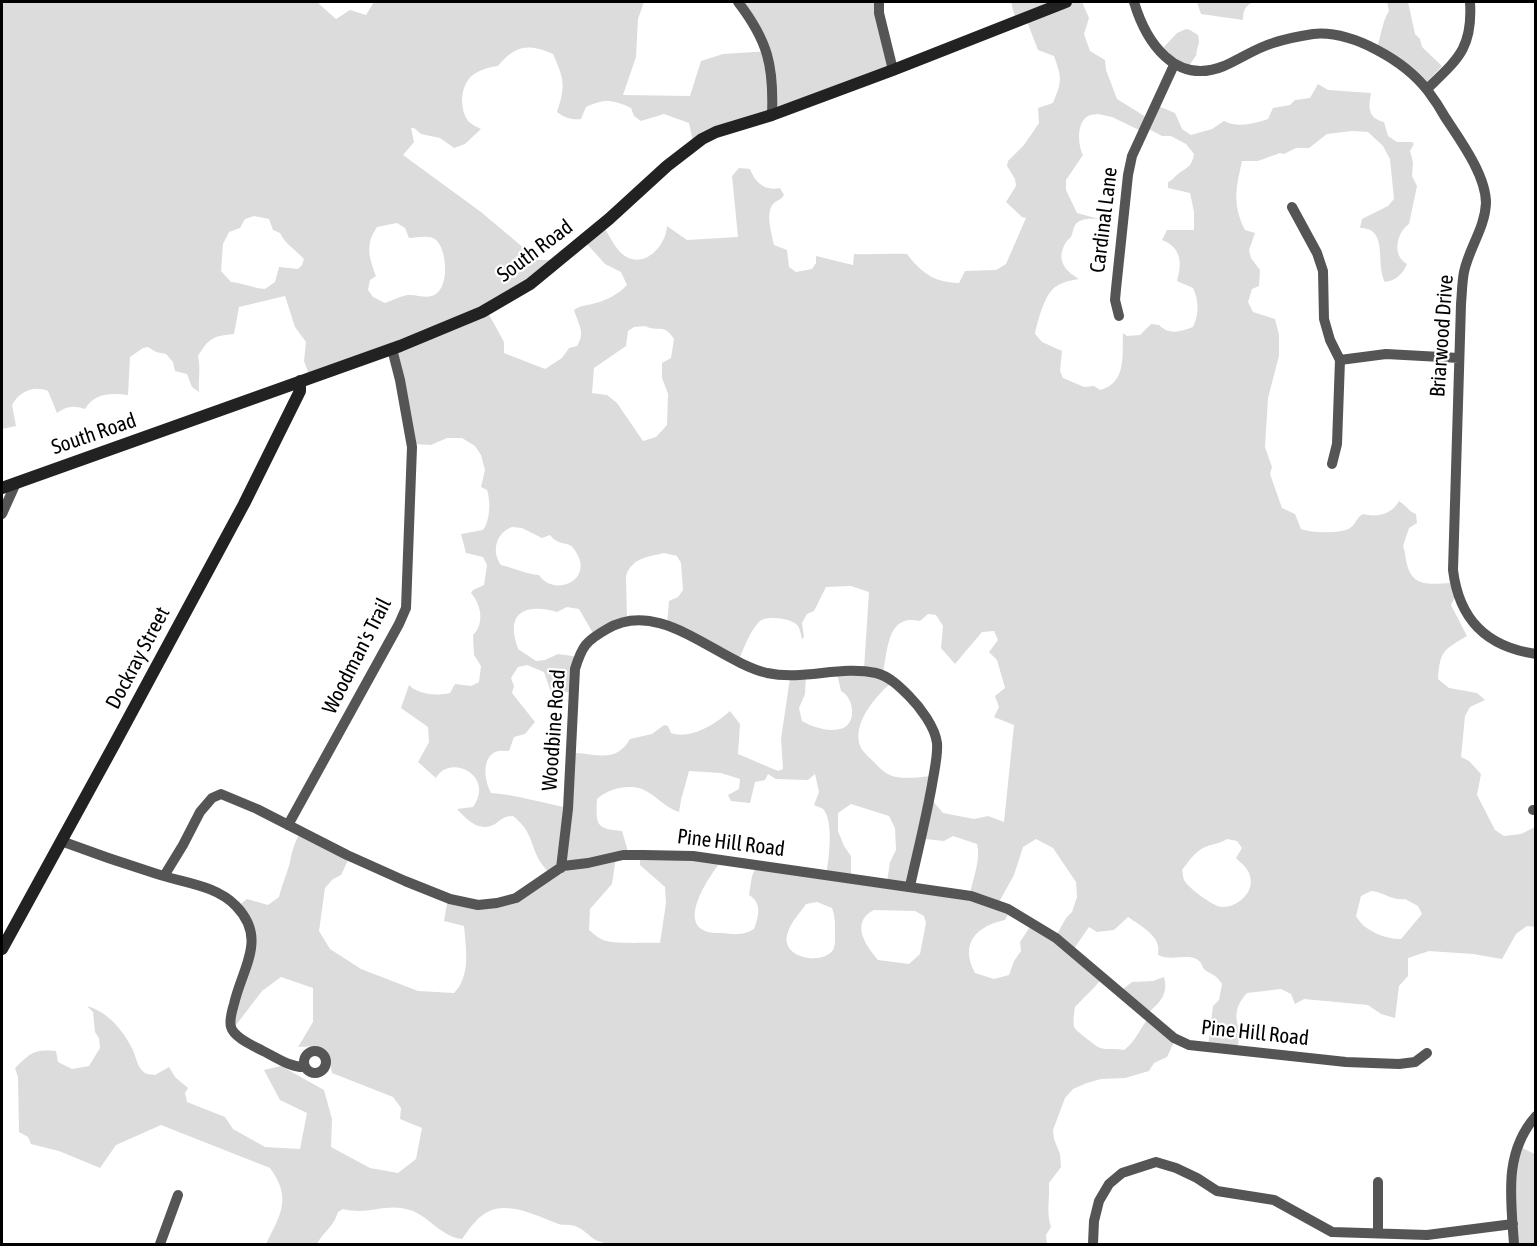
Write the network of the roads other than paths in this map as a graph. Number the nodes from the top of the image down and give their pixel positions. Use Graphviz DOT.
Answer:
graph roads {
  1 [pos="738,2"];
  2 [pos="879,2"];
  3 [pos="1066,2"];
  4 [pos="1134,2"];
  5 [pos="1470,2"];
  6 [pos="1174,65"];
  7 [pos="893,70"];
  8 [pos="1427,89"];
  9 [pos="772,115"];
  10 [pos="1292,207"];
  11 [pos="1119,316"];
  12 [pos="392,349"];
  13 [pos="1459,358"];
  14 [pos="1340,360"];
  15 [pos="300,381"];
  16 [pos="1332,464"];
  17 [pos="16,483"];
  18 [pos="2,488"];
  19 [pos="2,514"];
  20 [pos="1536,654"];
  21 [pos="288,825"];
  22 [pos="61,841"];
  23 [pos="561,868"];
  24 [pos="164,876"];
  25 [pos="910,886"];
  26 [pos="2,949"];
  27 [pos="1427,1053"];
  28 [pos="305,1067"];
  29 [pos="1536,1116"];
  30 [pos="1378,1182"];
  31 [pos="178,1195"];
  32 [pos="1513,1224"];
  33 [pos="1378,1233"];
  34 [pos="160,1245"];
  35 [pos="1093,1245"];
  36 [pos="1514,1245"];
  1 -- 9 [label="street"];
  2 -- 7 [label="street"];
  3 -- 7 [label="street, South Road"];
  4 -- 6 [label="street"];
  5 -- 8 [label="street"];
  6 -- 8 [label="street, Briarwood Drive"];
  6 -- 11 [label="street, Cardinal Lane"];
  7 -- 9 [label="street, South Road"];
  8 -- 13 [label="street, Briarwood Drive"];
  9 -- 12 [label="street, South Road"];
  10 -- 14 [label="street"];
  12 -- 15 [label="street, South Road"];
  12 -- 21 [label="street, Woodman's Trail"];
  13 -- 14 [label="street"];
  13 -- 20 [label="street, Briarwood Drive"];
  14 -- 16 [label="street"];
  15 -- 17 [label="street, South Road"];
  15 -- 22 [label="street, Dockray Street"];
  17 -- 18 [label="street, South Road"];
  17 -- 19 [label="street"];
  21 -- 23 [label="street, Pine Hill Road"];
  21 -- 24 [label="street, Pine Hill Road"];
  22 -- 24 [label="street"];
  22 -- 26 [label="street, Dockray Street"];
  23 -- 25 [label="street, Pine Hill Road"];
  23 -- 25 [label="street, Woodbine Road"];
  24 -- 28 [label="street"];
  25 -- 27 [label="street, Pine Hill Road"];
  29 -- 32 [label="street"];
  30 -- 33 [label="street"];
  31 -- 34 [label="street"];
  32 -- 33 [label="street"];
  32 -- 36 [label="street"];
  33 -- 35 [label="street"];
}
